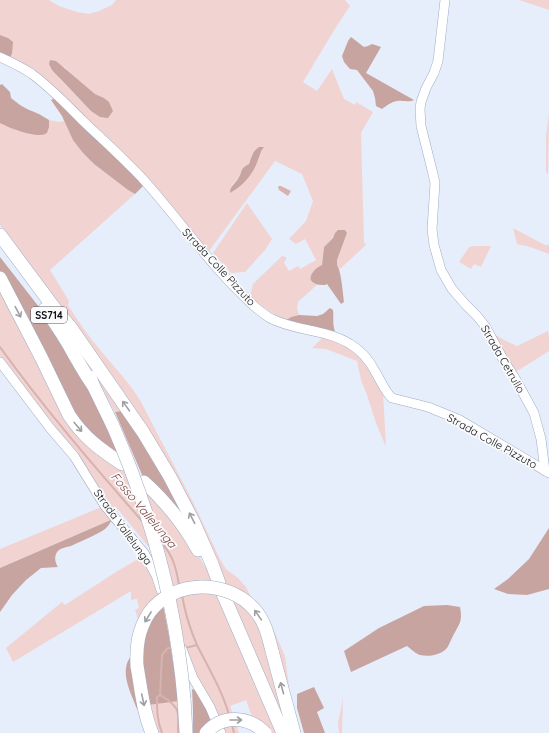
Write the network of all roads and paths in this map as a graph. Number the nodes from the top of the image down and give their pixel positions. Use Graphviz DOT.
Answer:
graph roads {
  1 [pos="445,0"];
  2 [pos="0,57"];
  3 [pos="0,235"];
  4 [pos="0,249"];
  5 [pos="0,278"];
  6 [pos="55,309"];
  7 [pos="0,362"];
  8 [pos="92,385"];
  9 [pos="122,464"];
  10 [pos="547,472"];
  11 [pos="144,482"];
  12 [pos="220,586"];
  13 [pos="152,733"];
  14 [pos="186,733"];
  15 [pos="206,733"];
  16 [pos="221,733"];
  17 [pos="265,733"];
  18 [pos="283,733"];
  19 [pos="294,733"];
  1 -- 10 [label="street, Strada Cetrullo"];
  2 -- 10 [label="street, Strada Colle Pizzuto"];
  3 -- 6 [label="highway, SS714"];
  4 -- 8 [label="highway, SS714"];
  5 -- 9 [label="highway, one-way"];
  6 -- 8 [label="highway, SS714"];
  12 -- 6 [label="highway, one-way"];
  7 -- 16 [label="street, Strada Vallelunga"];
  8 -- 14 [label="highway, SS714, bridge"];
  11 -- 12 [label="highway"];
  12 -- 18 [label="highway"];
  19 -- 13 [label="highway, one-way, bridge"];
  15 -- 17 [label="highway, one-way, bridge"];
}
